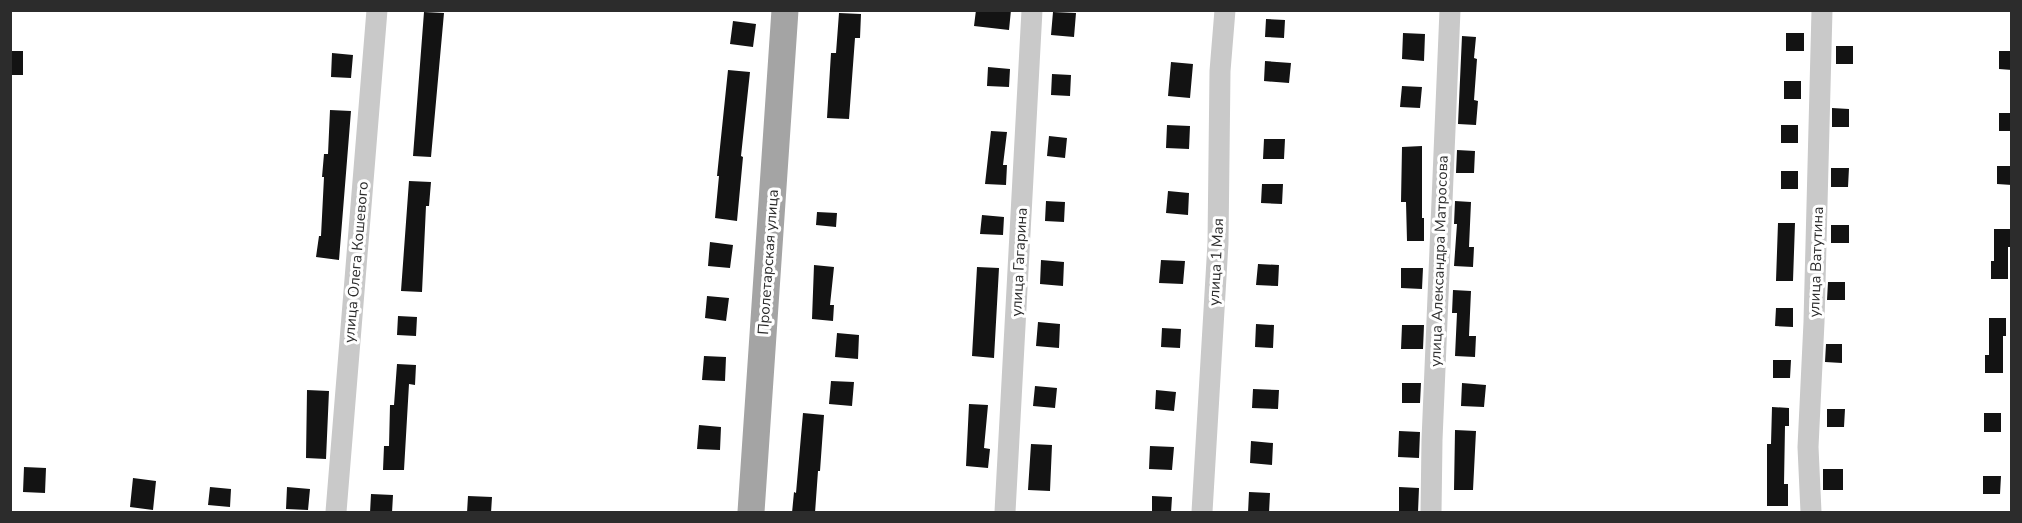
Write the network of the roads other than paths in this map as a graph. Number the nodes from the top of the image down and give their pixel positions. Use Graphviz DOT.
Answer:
graph roads {
  1 [pos="377,10"];
  2 [pos="785,10"];
  3 [pos="1032,10"];
  4 [pos="1225,10"];
  5 [pos="1450,10"];
  6 [pos="1822,10"];
  7 [pos="336,513"];
  8 [pos="751,513"];
  9 [pos="1005,513"];
  10 [pos="1202,513"];
  11 [pos="1431,513"];
  12 [pos="1811,513"];
  1 -- 7 [label="street, улица Олега Кошевого"];
  2 -- 8 [label="main road, Пролетарская улица"];
  3 -- 9 [label="street, улица Гагарина"];
  4 -- 10 [label="street, улица 1 Мая"];
  5 -- 11 [label="street, улица Александра Матросова"];
  6 -- 12 [label="street, улица Ватутина"];
}
